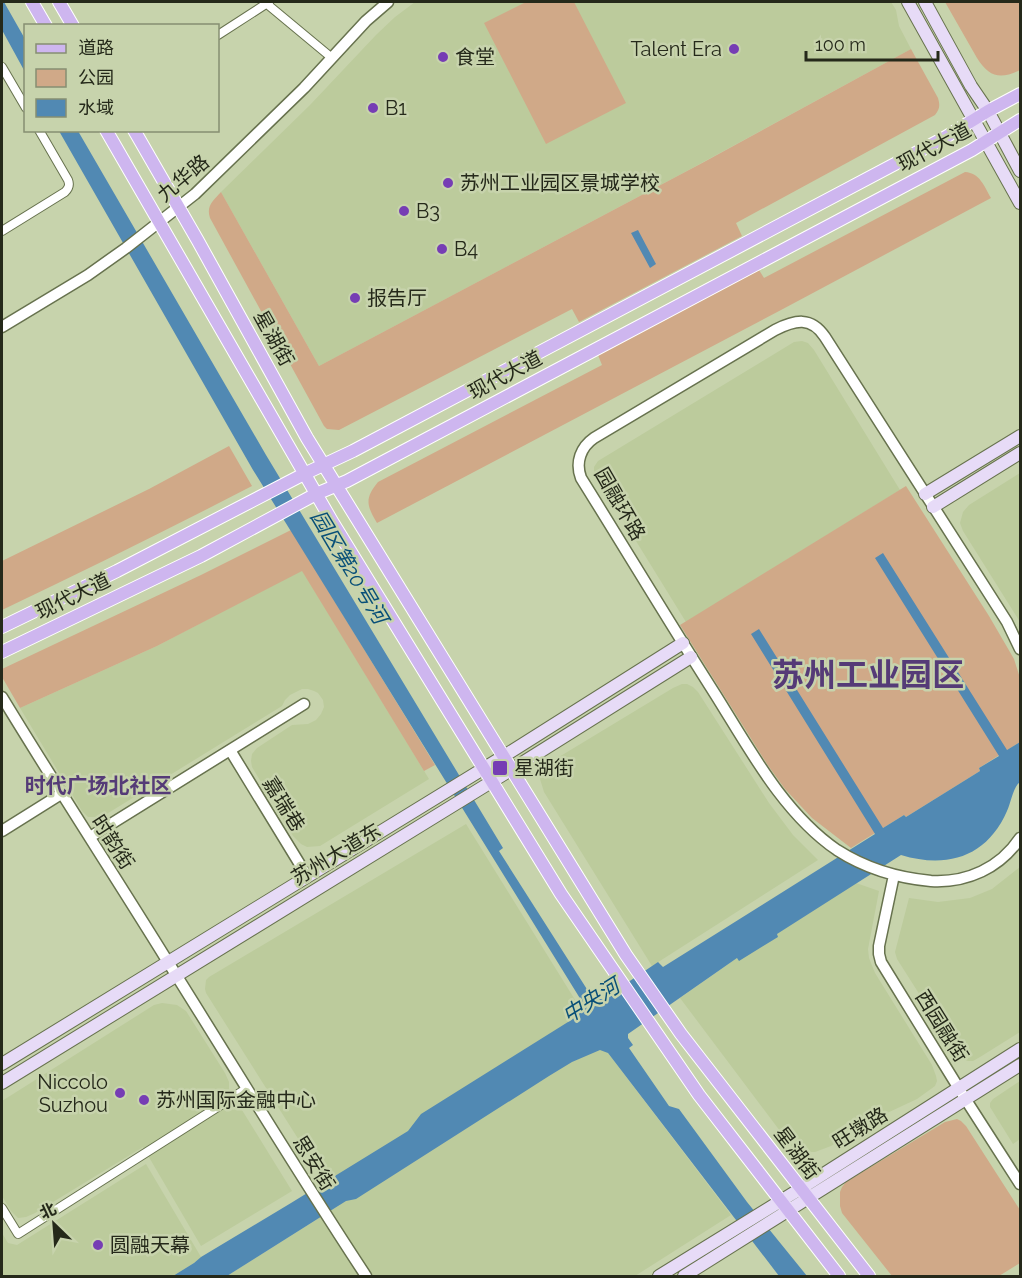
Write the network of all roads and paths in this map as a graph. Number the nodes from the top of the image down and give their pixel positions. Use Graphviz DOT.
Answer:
graph roads {
  1 [pos="32,2"];
  2 [pos="59,2"];
  3 [pos="388,2"];
  4 [pos="908,2"];
  5 [pos="925,2"];
  6 [pos="268,3"];
  7 [pos="45,24"];
  8 [pos="72,24"];
  9 [pos="219,34"];
  10 [pos="332,58"];
  11 [pos="2,67"];
  12 [pos="1020,94"];
  13 [pos="24,105"];
  14 [pos="988,111"];
  15 [pos="974,119"];
  16 [pos="1020,120"];
  17 [pos="40,132"];
  18 [pos="107,132"];
  19 [pos="135,132"];
  20 [pos="1000,133"];
  21 [pos="987,142"];
  22 [pos="1020,171"];
  23 [pos="1020,203"];
  24 [pos="179,207"];
  25 [pos="159,221"];
  26 [pos="2,231"];
  27 [pos="2,327"];
  28 [pos="1020,435"];
  29 [pos="1020,453"];
  30 [pos="324,465"];
  31 [pos="304,474"];
  32 [pos="336,486"];
  33 [pos="316,494"];
  34 [pos="925,494"];
  35 [pos="933,507"];
  36 [pos="2,627"];
  37 [pos="683,643"];
  38 [pos="1020,649"];
  39 [pos="2,652"];
  40 [pos="691,657"];
  41 [pos="2,697"];
  42 [pos="304,704"];
  43 [pos="230,750"];
  44 [pos="504,756"];
  45 [pos="484,768"];
  46 [pos="512,769"];
  47 [pos="492,781"];
  48 [pos="61,794"];
  49 [pos="2,831"];
  50 [pos="90,837"];
  51 [pos="1020,838"];
  52 [pos="894,875"];
  53 [pos="307,876"];
  54 [pos="168,962"];
  55 [pos="176,975"];
  56 [pos="1020,1049"];
  57 [pos="2,1064"];
  58 [pos="1020,1065"];
  59 [pos="2,1083"];
  60 [pos="959,1088"];
  61 [pos="246,1089"];
  62 [pos="966,1100"];
  63 [pos="1020,1184"];
  64 [pos="804,1194"];
  65 [pos="784,1206"];
  66 [pos="2,1208"];
  67 [pos="738,1235"];
  68 [pos="366,1276"];
  69 [pos="659,1276"];
  70 [pos="684,1276"];
  71 [pos="839,1276"];
  72 [pos="868,1276"];
  1 -- 7 [label="main road"];
  2 -- 8 [label="main road"];
  3 -- 10 [label="street, 九华路"];
  4 -- 15 [label="main road"];
  5 -- 14 [label="main road"];
  6 -- 9 [label="street"];
  6 -- 10 [label="street"];
  10 -- 24 [label="street, 九华路"];
  11 -- 13 [label="street"];
  12 -- 14 [label="main road, 现代大道"];
  14 -- 15 [label="main road, 现代大道"];
  14 -- 20 [label="main road"];
  15 -- 21 [label="main road"];
  15 -- 30 [label="main road, 现代大道"];
  16 -- 20 [label="main road, 现代大道"];
  17 -- 26 [label="street"];
  18 -- 25 [label="main road, 星湖街"];
  19 -- 24 [label="main road, 星湖街"];
  20 -- 21 [label="main road, 现代大道"];
  20 -- 22 [label="main road"];
  21 -- 23 [label="main road"];
  21 -- 32 [label="main road, 现代大道"];
  24 -- 25 [label="street, 九华路"];
  24 -- 30 [label="main road, 星湖街"];
  25 -- 27 [label="street, 九华路"];
  25 -- 31 [label="main road, 星湖街"];
  28 -- 34 [label="main road"];
  29 -- 35 [label="main road"];
  30 -- 31 [label="main road, 现代大道"];
  30 -- 32 [label="main road, 星湖街"];
  31 -- 33 [label="main road, 星湖街"];
  31 -- 36 [label="main road, 现代大道"];
  32 -- 33 [label="main road, 现代大道"];
  32 -- 44 [label="main road, 星湖街"];
  33 -- 39 [label="main road, 现代大道"];
  33 -- 45 [label="main road, 星湖街"];
  34 -- 35 [label="street, 园融环路"];
  34 -- 37 [label="street, 园融环路"];
  35 -- 38 [label="street, 园融环路"];
  37 -- 40 [label="street, 园融环路"];
  37 -- 44 [label="main road, 苏州大道东"];
  40 -- 46 [label="main road, 苏州大道东"];
  40 -- 52 [label="street, 园融环路"];
  41 -- 48 [label="street, 时韵街"];
  42 -- 43 [label="street"];
  43 -- 50 [label="street"];
  43 -- 53 [label="street, 嘉瑞巷"];
  44 -- 45 [label="main road, 苏州大道东"];
  44 -- 46 [label="main road, 星湖街"];
  45 -- 47 [label="main road, 星湖街"];
  45 -- 53 [label="main road, 苏州大道东"];
  46 -- 47 [label="main road, 苏州大道东"];
  46 -- 64 [label="main road, 星湖街"];
  47 -- 55 [label="main road, 苏州大道东"];
  47 -- 65 [label="main road, 星湖街"];
  48 -- 49 [label="street"];
  48 -- 50 [label="street, 时韵街"];
  50 -- 54 [label="street, 时韵街"];
  51 -- 52 [label="street, 园融环路"];
  52 -- 60 [label="street, 西园融街"];
  53 -- 54 [label="main road, 苏州大道东"];
  54 -- 55 [label="street, 时韵街"];
  54 -- 57 [label="main road, 苏州大道东"];
  55 -- 59 [label="main road, 苏州大道东"];
  55 -- 61 [label="street, 思安街"];
  56 -- 60 [label="main road, 旺墩路"];
  58 -- 62 [label="main road, 旺墩路"];
  60 -- 62 [label="street, 西园融街"];
  60 -- 64 [label="main road, 旺墩路"];
  61 -- 66 [label="street"];
  61 -- 68 [label="street, 思安街"];
  62 -- 63 [label="street, 西园融街"];
  62 -- 64 [label="main road, 旺墩路"];
  64 -- 65 [label="main road, 旺墩路"];
  64 -- 72 [label="main road, 星湖街"];
  65 -- 67 [label="main road, 旺墩路"];
  65 -- 71 [label="main road, 星湖街"];
  67 -- 69 [label="main road, 旺墩路"];
  67 -- 70 [label="main road, 旺墩路"];
}
